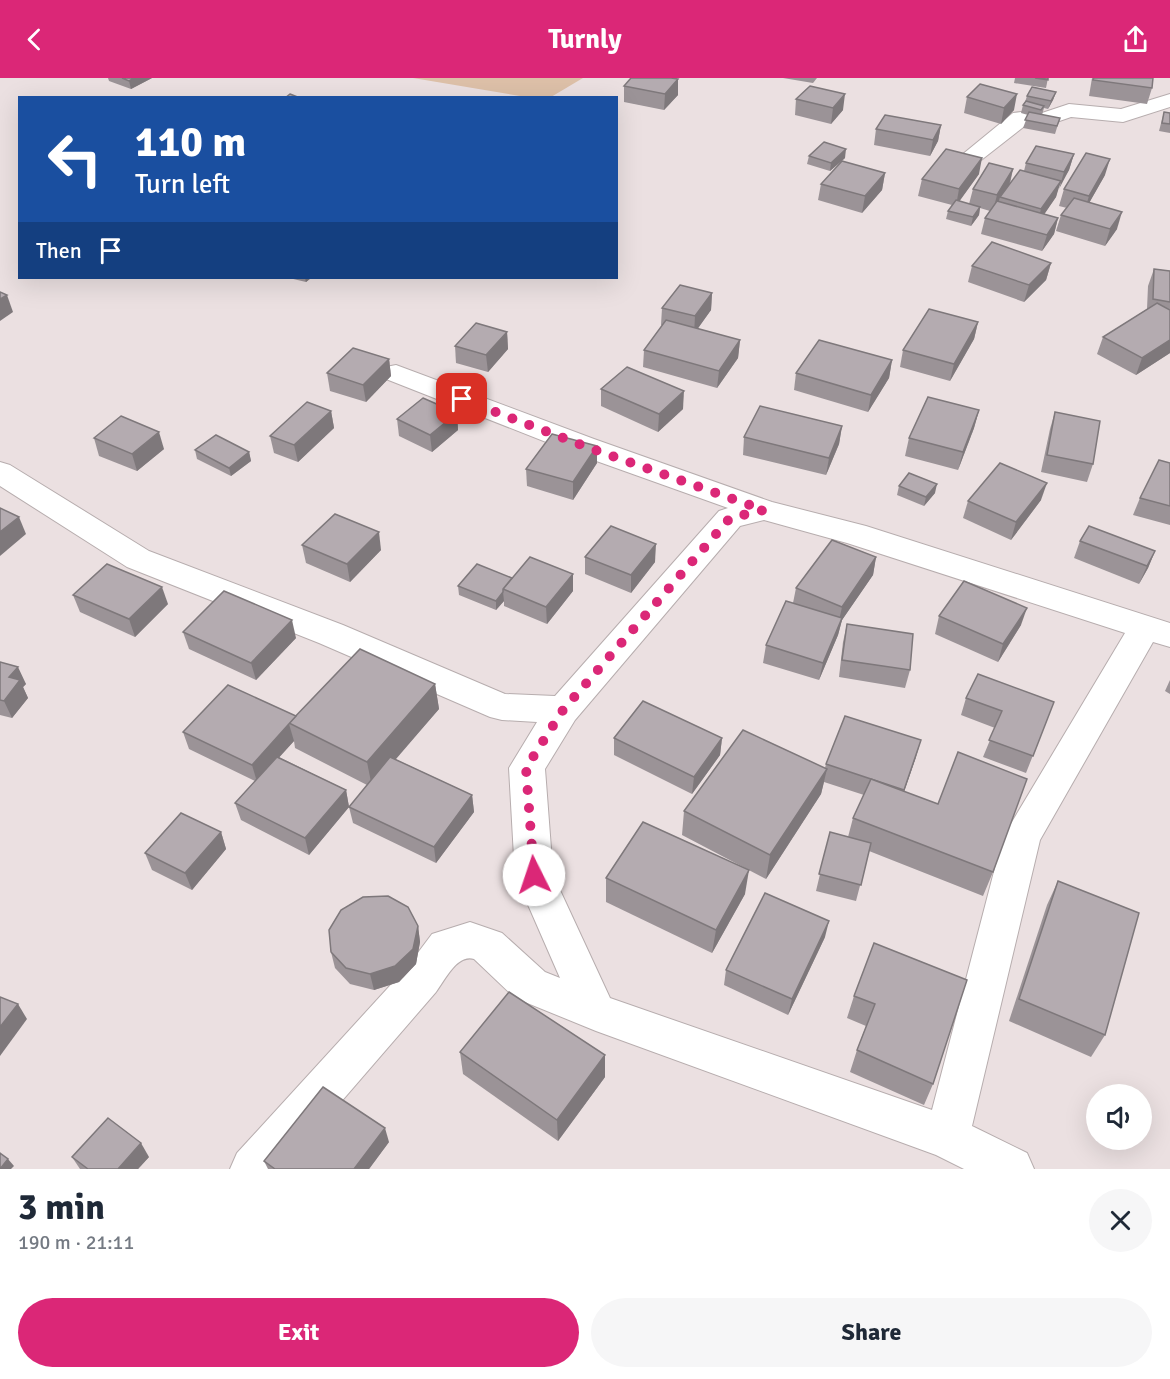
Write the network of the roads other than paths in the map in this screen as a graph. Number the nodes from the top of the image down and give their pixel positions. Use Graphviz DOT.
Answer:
graph roads {
  1 [pos="1170,100"];
  2 [pos="963,163"];
  3 [pos="396,373"];
  4 [pos="0,472"];
  5 [pos="764,510"];
  6 [pos="1157,631"];
  7 [pos="563,710"];
  8 [pos="596,1012"];
  9 [pos="975,1156"];
  10 [pos="253,1169"];
  1 -- 2 [label="street"];
  3 -- 5 [label="street"];
  4 -- 7 [label="street"];
  5 -- 6 [label="street"];
  5 -- 7 [label="street"];
  6 -- 9 [label="street"];
  7 -- 8 [label="street"];
  8 -- 9 [label="street"];
  8 -- 10 [label="street"];
}
